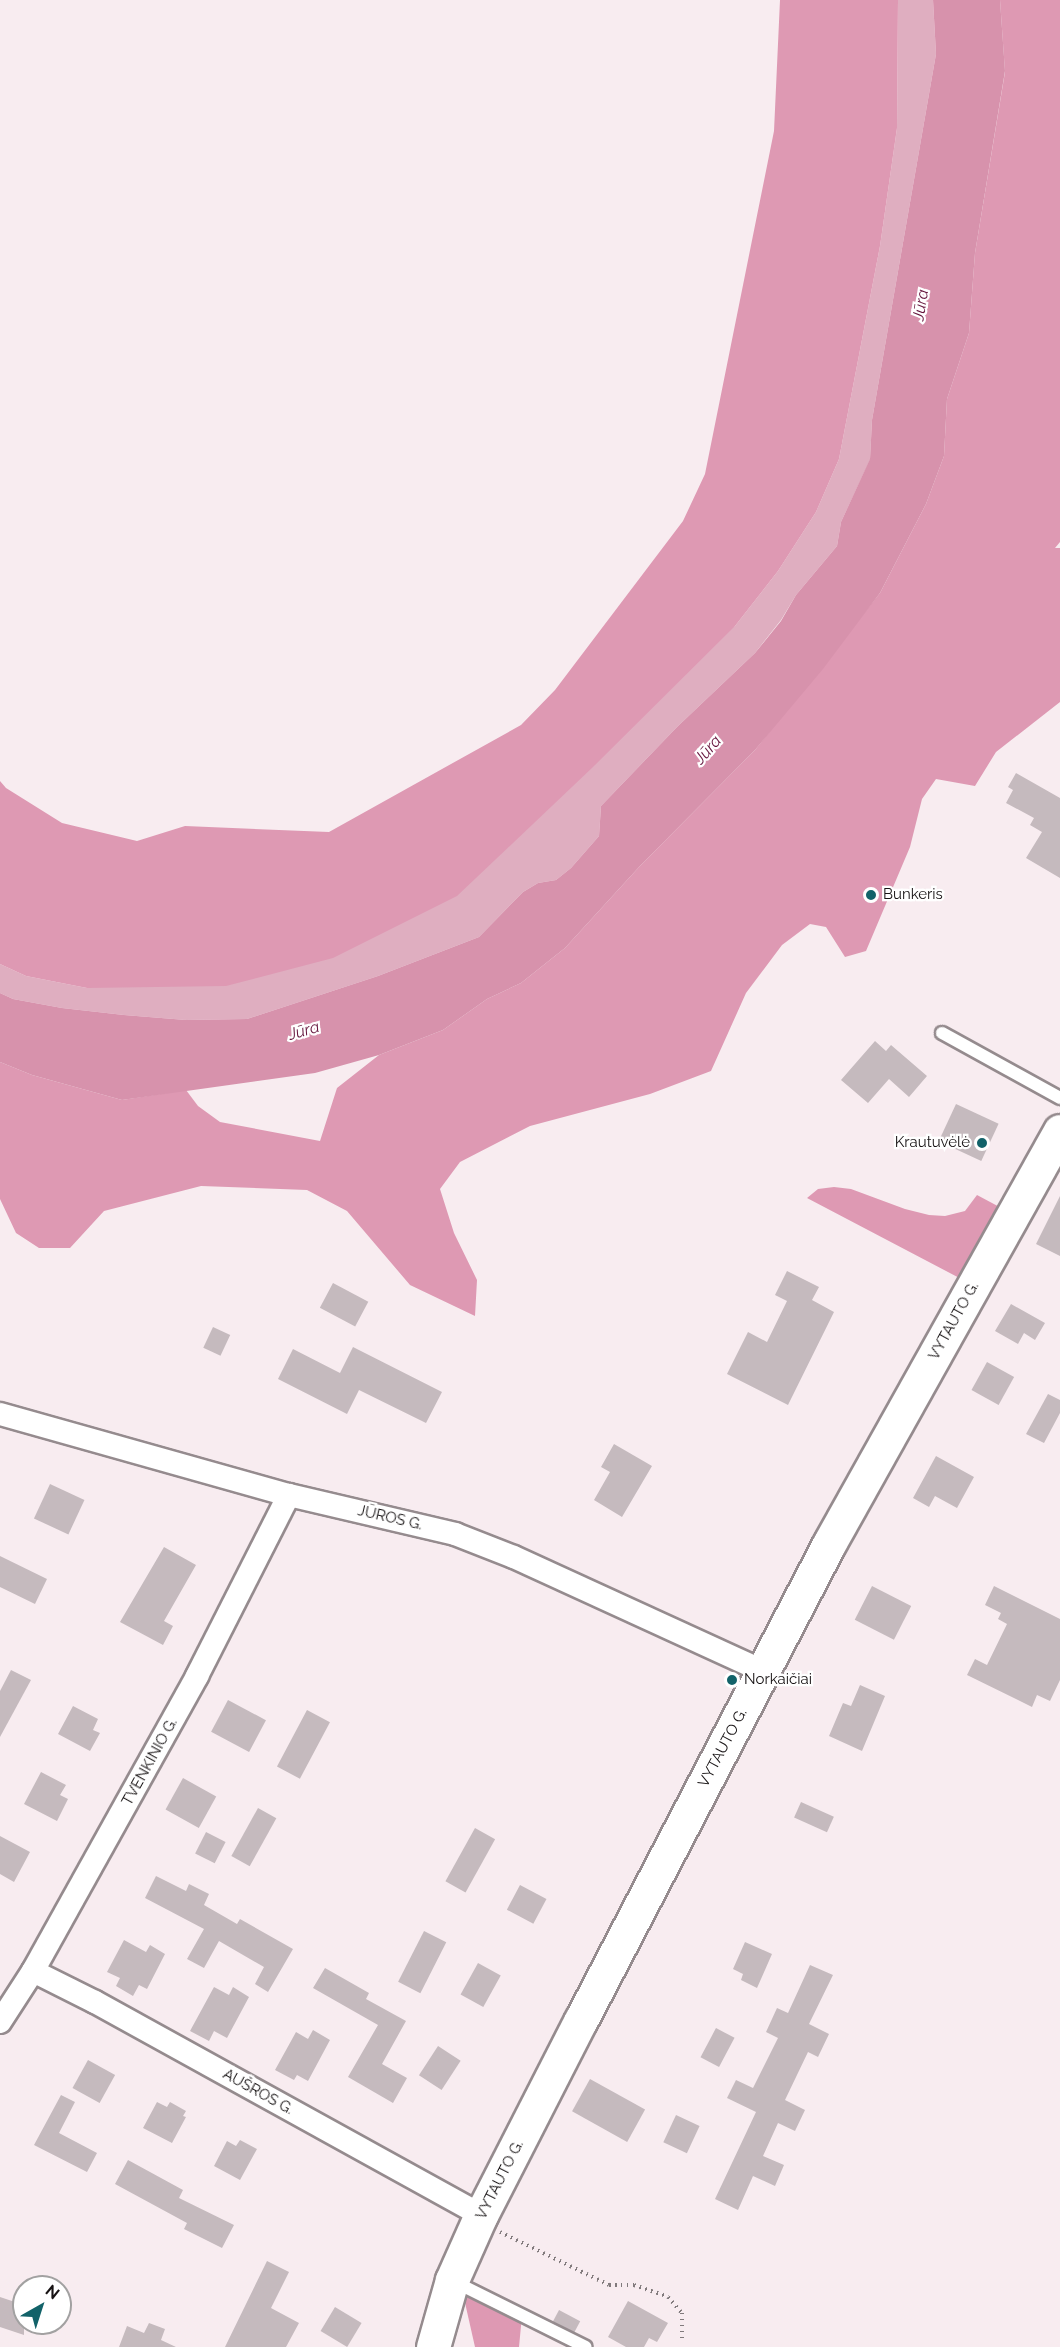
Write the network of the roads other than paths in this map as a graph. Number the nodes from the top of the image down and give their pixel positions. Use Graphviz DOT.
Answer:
graph roads {
  1 [pos="942,1033"];
  2 [pos="1060,1098"];
  3 [pos="1060,1131"];
  4 [pos="0,1414"];
  5 [pos="289,1495"];
  6 [pos="763,1671"];
  7 [pos="33,1971"];
  8 [pos="0,2022"];
  9 [pos="480,2218"];
  10 [pos="452,2280"];
  11 [pos="433,2347"];
  12 [pos="586,2347"];
  1 -- 2 [label="lane"];
  3 -- 6 [label="main road, VYTAUTO G."];
  4 -- 5 [label="street, JŪROS G."];
  5 -- 6 [label="street, JŪROS G."];
  5 -- 7 [label="street, TVENKINIO G."];
  6 -- 9 [label="main road, VYTAUTO G."];
  7 -- 8 [label="street, TVENKINIO G."];
  7 -- 9 [label="street, AUŠROS G."];
  9 -- 10 [label="main road, VYTAUTO G."];
  10 -- 11 [label="main road, VYTAUTO G."];
  10 -- 12 [label="lane"];
}
